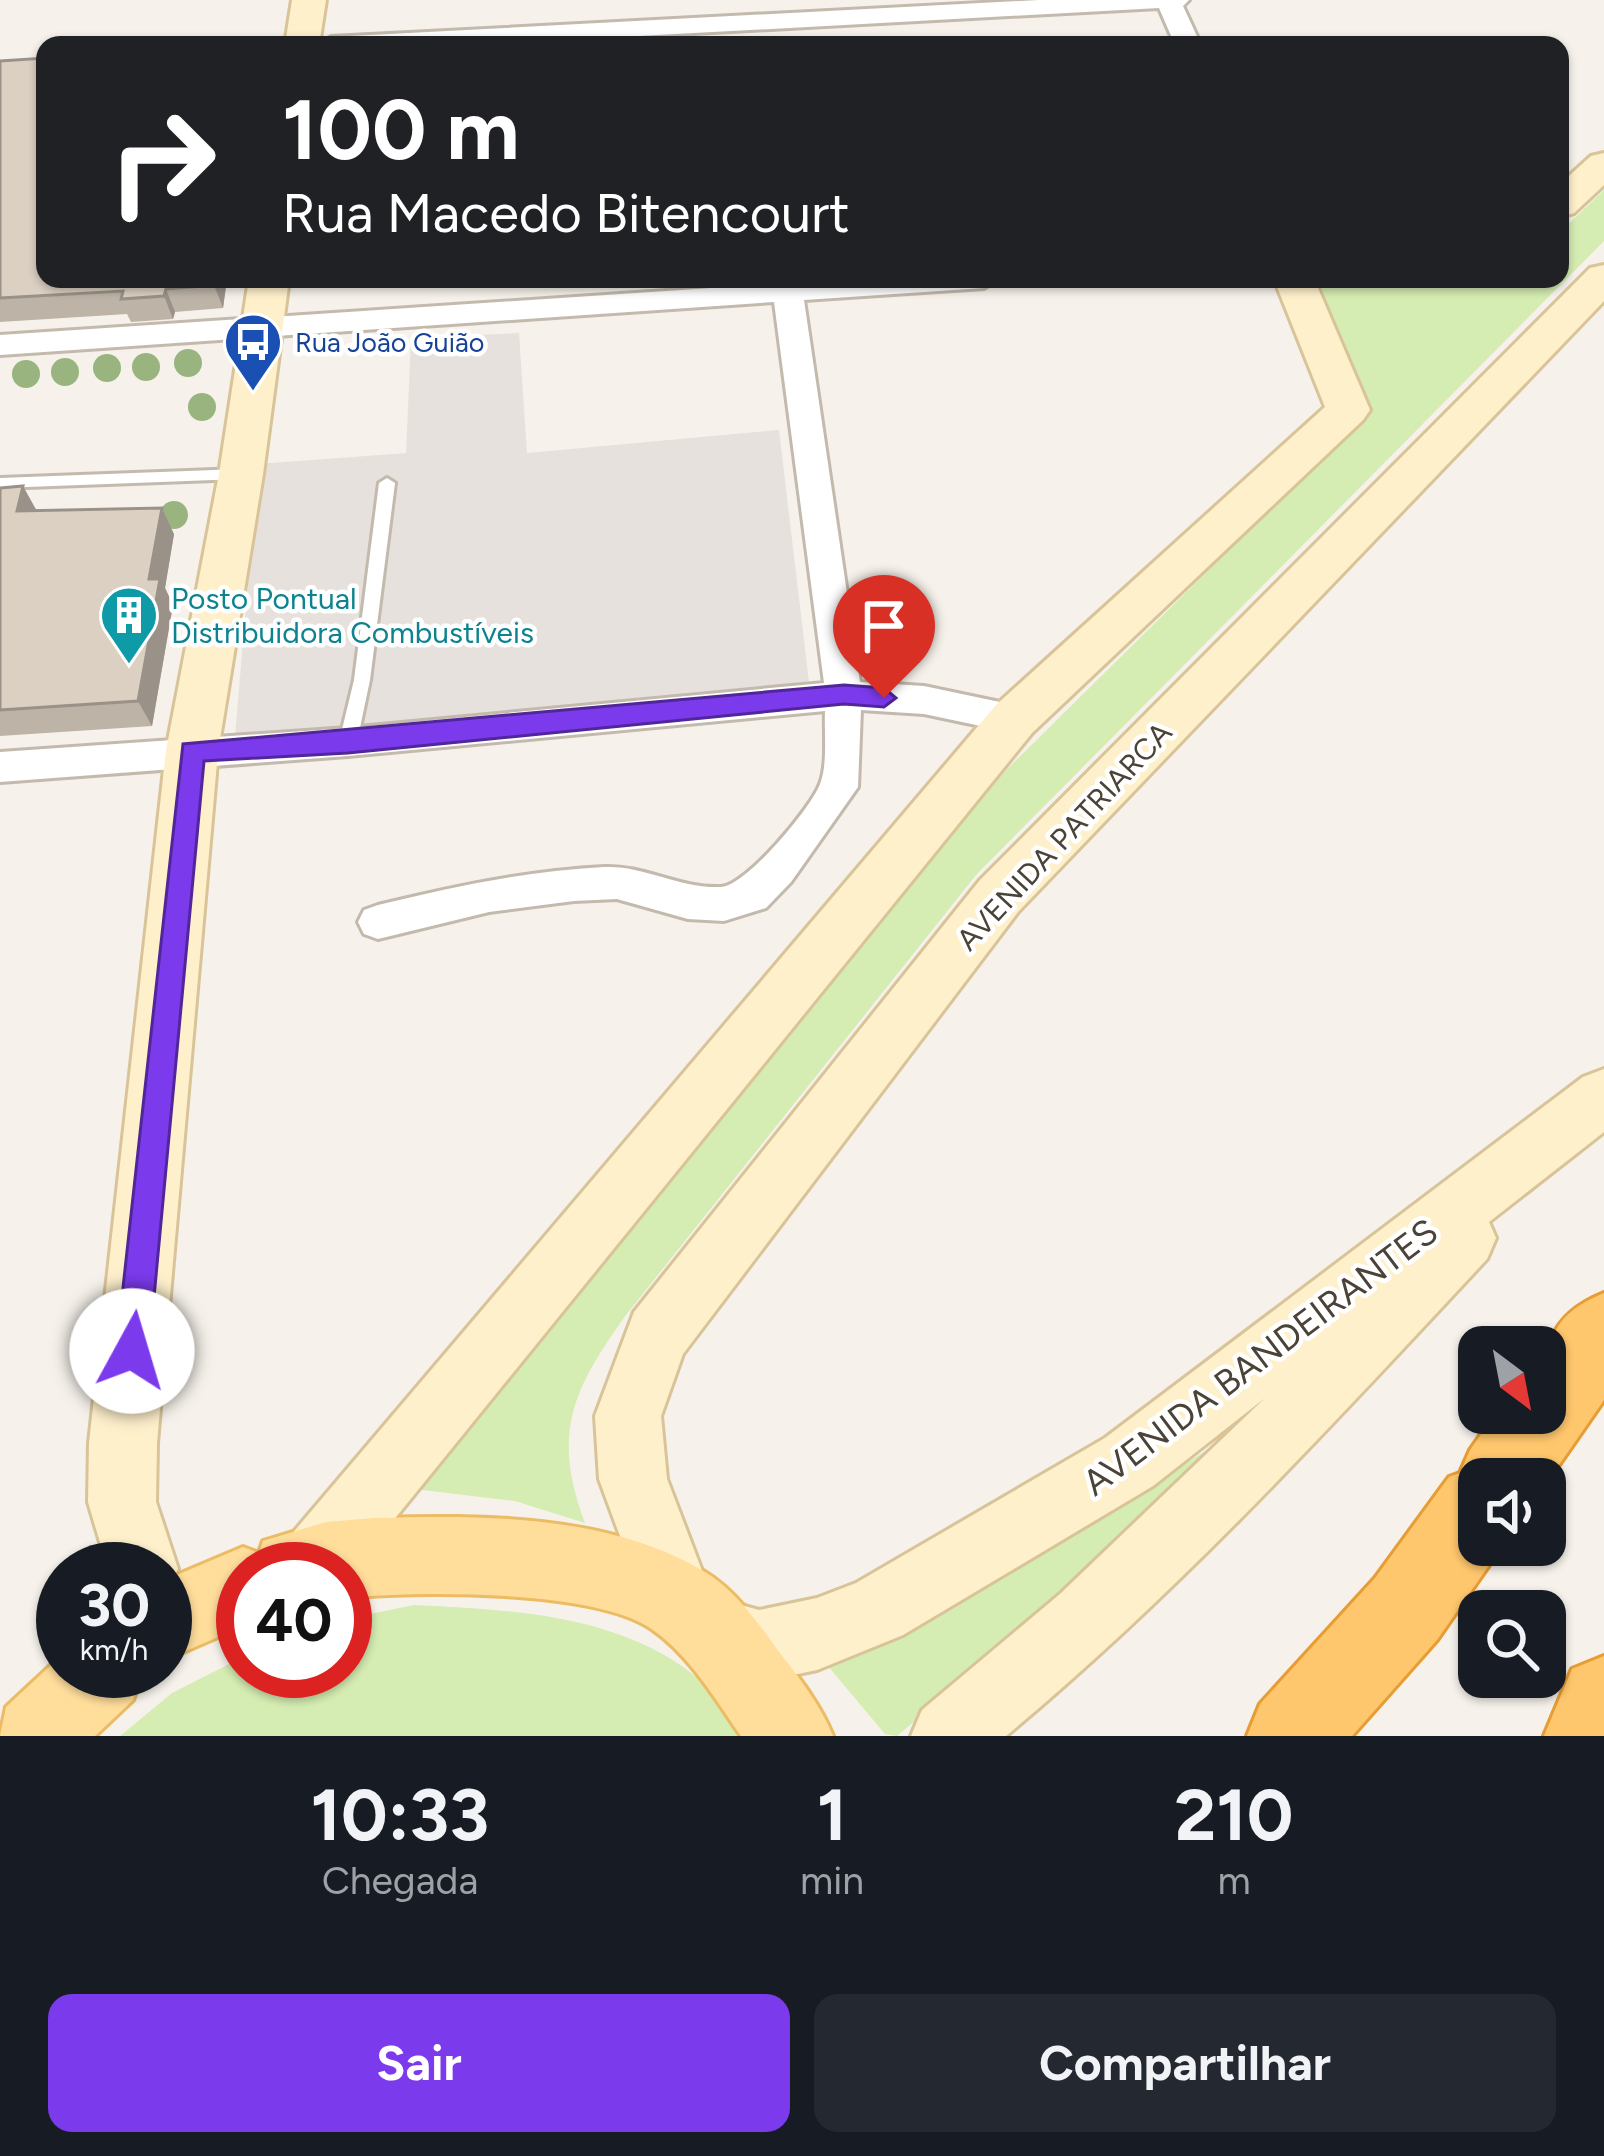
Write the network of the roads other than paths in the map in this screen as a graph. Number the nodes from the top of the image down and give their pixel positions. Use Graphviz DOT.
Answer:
graph roads {
  1 [pos="309,0"];
  2 [pos="1171,0"];
  3 [pos="743,22"];
  4 [pos="303,36"];
  5 [pos="492,36"];
  6 [pos="1185,36"];
  7 [pos="1604,164"];
  8 [pos="1569,197"];
  9 [pos="1604,277"];
  10 [pos="726,288"];
  11 [pos="787,288"];
  12 [pos="1298,288"];
  13 [pos="266,303"];
  14 [pos="0,345"];
  15 [pos="241,474"];
  16 [pos="0,482"];
  17 [pos="387,483"];
  18 [pos="844,695"];
  19 [pos="1014,719"];
  20 [pos="348,742"];
  21 [pos="192,752"];
  22 [pos="0,767"];
  23 [pos="378,922"];
  24 [pos="1598,1101"];
  25 [pos="1604,1332"];
  26 [pos="1514,1458"];
  27 [pos="1458,1536"];
  28 [pos="135,1542"];
  29 [pos="322,1542"];
  30 [pos="372,1557"];
  31 [pos="695,1616"];
  32 [pos="75,1698"];
  33 [pos="1604,1701"];
  34 [pos="34,1736"];
  35 [pos="792,1736"];
  36 [pos="948,1736"];
  37 [pos="1292,1736"];
  38 [pos="1588,1736"];
  1 -- 4 [label="main road"];
  2 -- 3 [label="street"];
  2 -- 6 [label="street"];
  3 -- 5 [label="street"];
  7 -- 8 [label="main road"];
  9 -- 31 [label="main road, AVENIDA PATRIARCA"];
  10 -- 13 [label="street"];
  11 -- 18 [label="street"];
  12 -- 19 [label="main road"];
  13 -- 14 [label="street"];
  13 -- 15 [label="main road"];
  15 -- 16 [label="lane"];
  15 -- 21 [label="main road"];
  17 -- 20 [label="lane"];
  18 -- 19 [label="street"];
  18 -- 20 [label="street"];
  18 -- 23 [label="street"];
  19 -- 29 [label="main road"];
  20 -- 21 [label="street"];
  21 -- 22 [label="street"];
  21 -- 28 [label="main road"];
  24 -- 31 [label="main road, AVENIDA BANDEIRANTES"];
  24 -- 36 [label="main road, AVENIDA BANDEIRANTES"];
  25 -- 26 [label="highway"];
  27 -- 37 [label="highway"];
  30 -- 31 [label="main road, AVENIDA BANDEIRANTES"];
  31 -- 35 [label="main road"];
  32 -- 34 [label="main road"];
  33 -- 38 [label="highway"];
}
